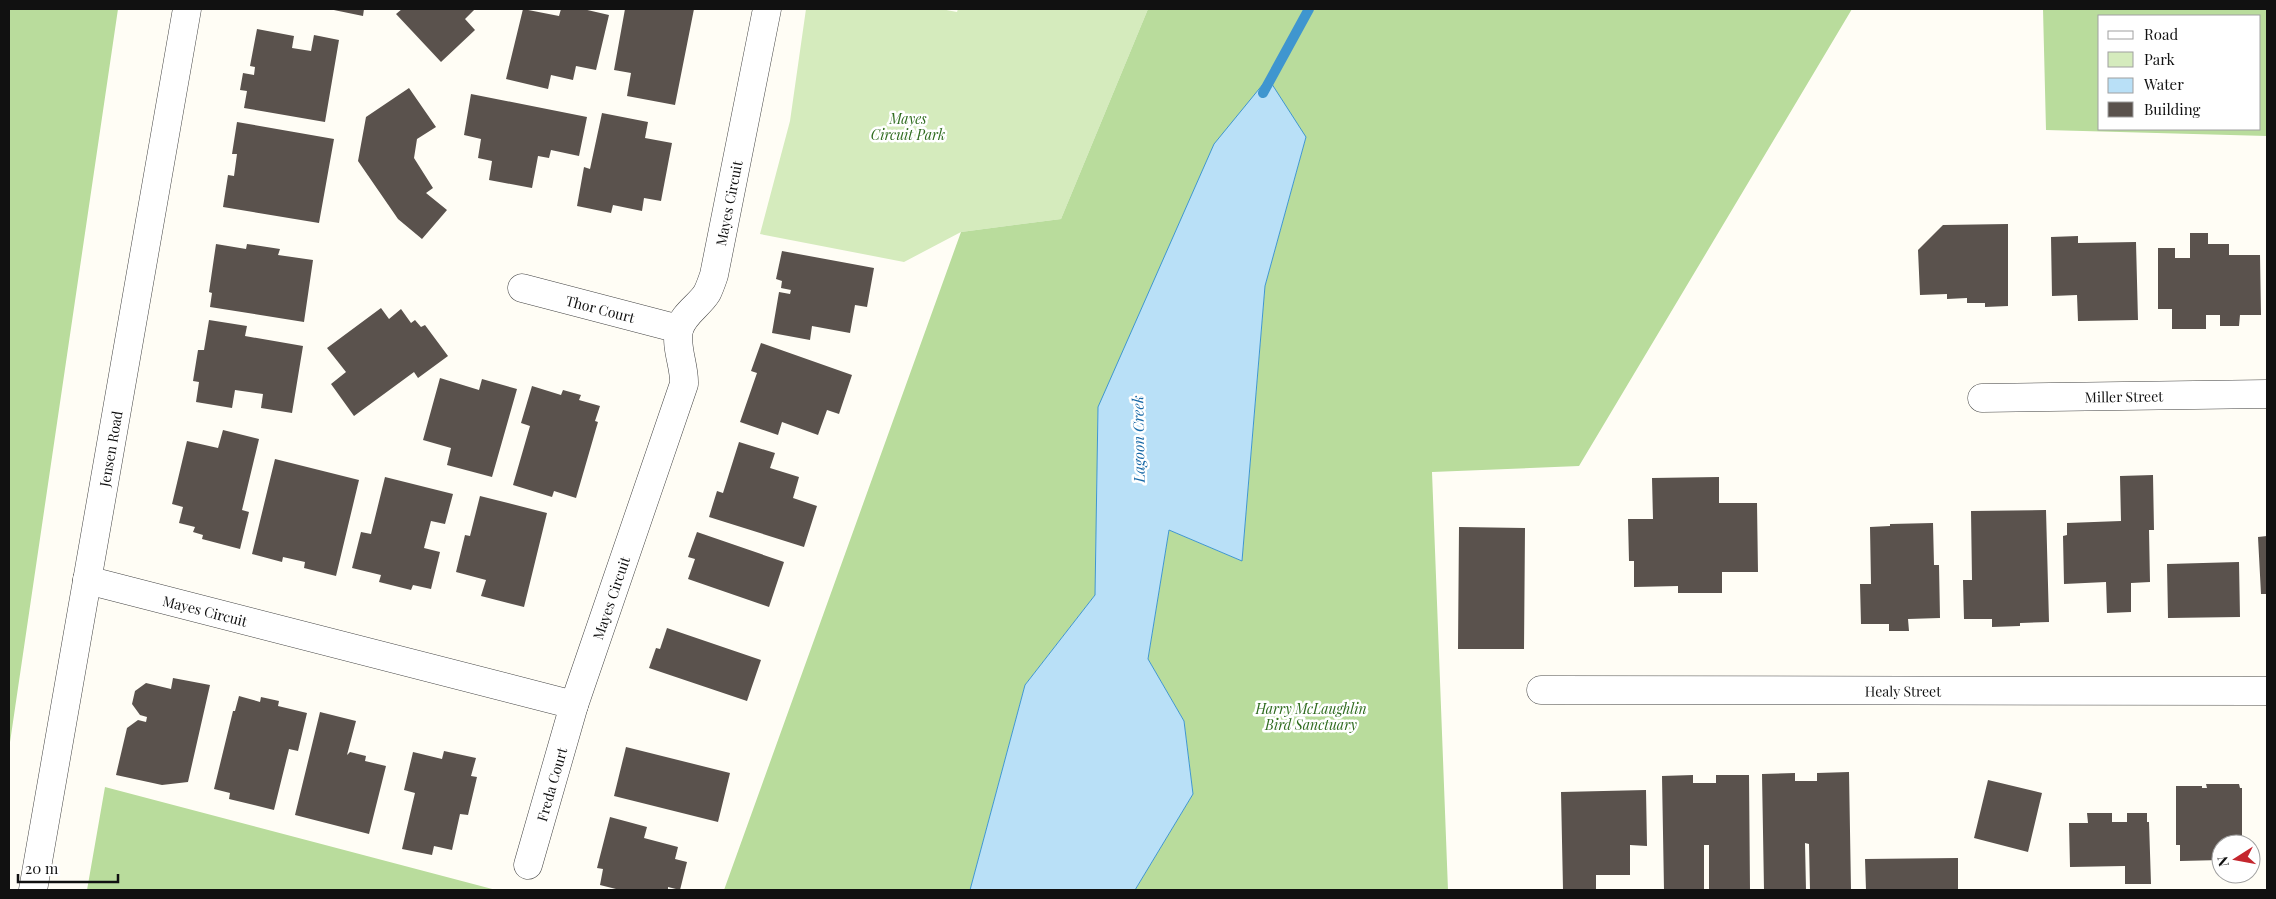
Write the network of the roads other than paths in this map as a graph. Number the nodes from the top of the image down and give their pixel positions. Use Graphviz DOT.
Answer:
graph roads {
  1 [pos="187,9"];
  2 [pos="767,9"];
  3 [pos="522,288"];
  4 [pos="679,329"];
  5 [pos="2267,394"];
  6 [pos="1982,398"];
  7 [pos="87,580"];
  8 [pos="1541,690"];
  9 [pos="2267,691"];
  10 [pos="574,705"];
  11 [pos="528,865"];
  12 [pos="33,890"];
  1 -- 7 [label="street, Jensen Road"];
  2 -- 4 [label="street, Mayes Circuit"];
  3 -- 4 [label="street, Thor Court"];
  4 -- 10 [label="street, Mayes Circuit"];
  5 -- 6 [label="street, Miller Street"];
  7 -- 10 [label="street, Mayes Circuit"];
  7 -- 12 [label="street, Jensen Road"];
  8 -- 9 [label="street, Healy Street"];
  10 -- 11 [label="street, Freda Court"];
}
